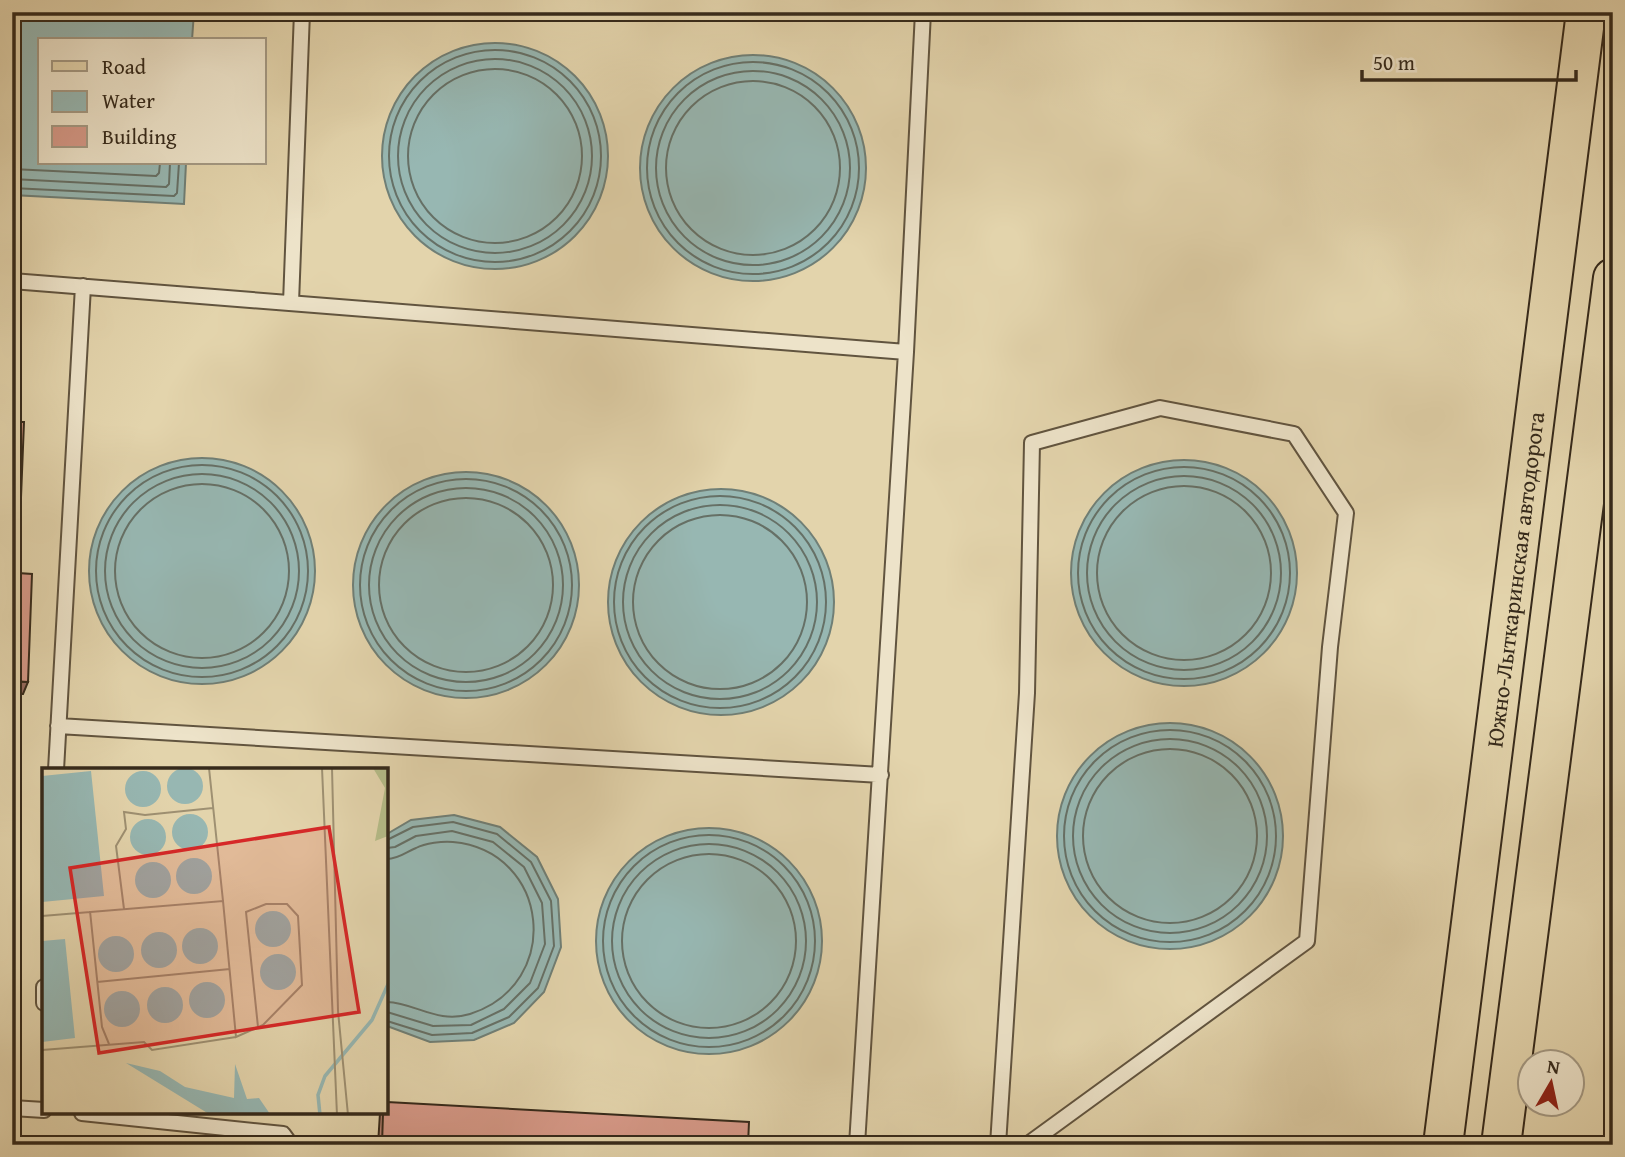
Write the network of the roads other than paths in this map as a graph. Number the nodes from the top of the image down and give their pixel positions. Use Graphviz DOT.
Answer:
graph roads {
  1 [pos="302,12"];
  2 [pos="923,12"];
  3 [pos="1586,12"];
  4 [pos="1613,278"];
  5 [pos="12,281"];
  6 [pos="83,286"];
  7 [pos="291,303"];
  8 [pos="906,352"];
  9 [pos="58,726"];
  10 [pos="56,768"];
  11 [pos="881,775"];
  12 [pos="12,1108"];
  13 [pos="42,1110"];
  14 [pos="101,1115"];
  15 [pos="1444,1135"];
  16 [pos="1502,1138"];
  17 [pos="291,1145"];
  18 [pos="857,1145"];
  19 [pos="998,1145"];
  20 [pos="1027,1145"];
  1 -- 7 [label="lane"];
  2 -- 8 [label="lane"];
  3 -- 15 [label="main road, Южно-Лыткаринская автодорога"];
  4 -- 16 [label="main road"];
  5 -- 6 [label="lane"];
  6 -- 7 [label="lane"];
  6 -- 9 [label="lane"];
  7 -- 8 [label="lane"];
  8 -- 11 [label="lane"];
  9 -- 10 [label="lane"];
  9 -- 11 [label="lane"];
  11 -- 18 [label="lane"];
  12 -- 13 [label="lane"];
  14 -- 17 [label="lane"];
  19 -- 20 [label="lane"];
}
